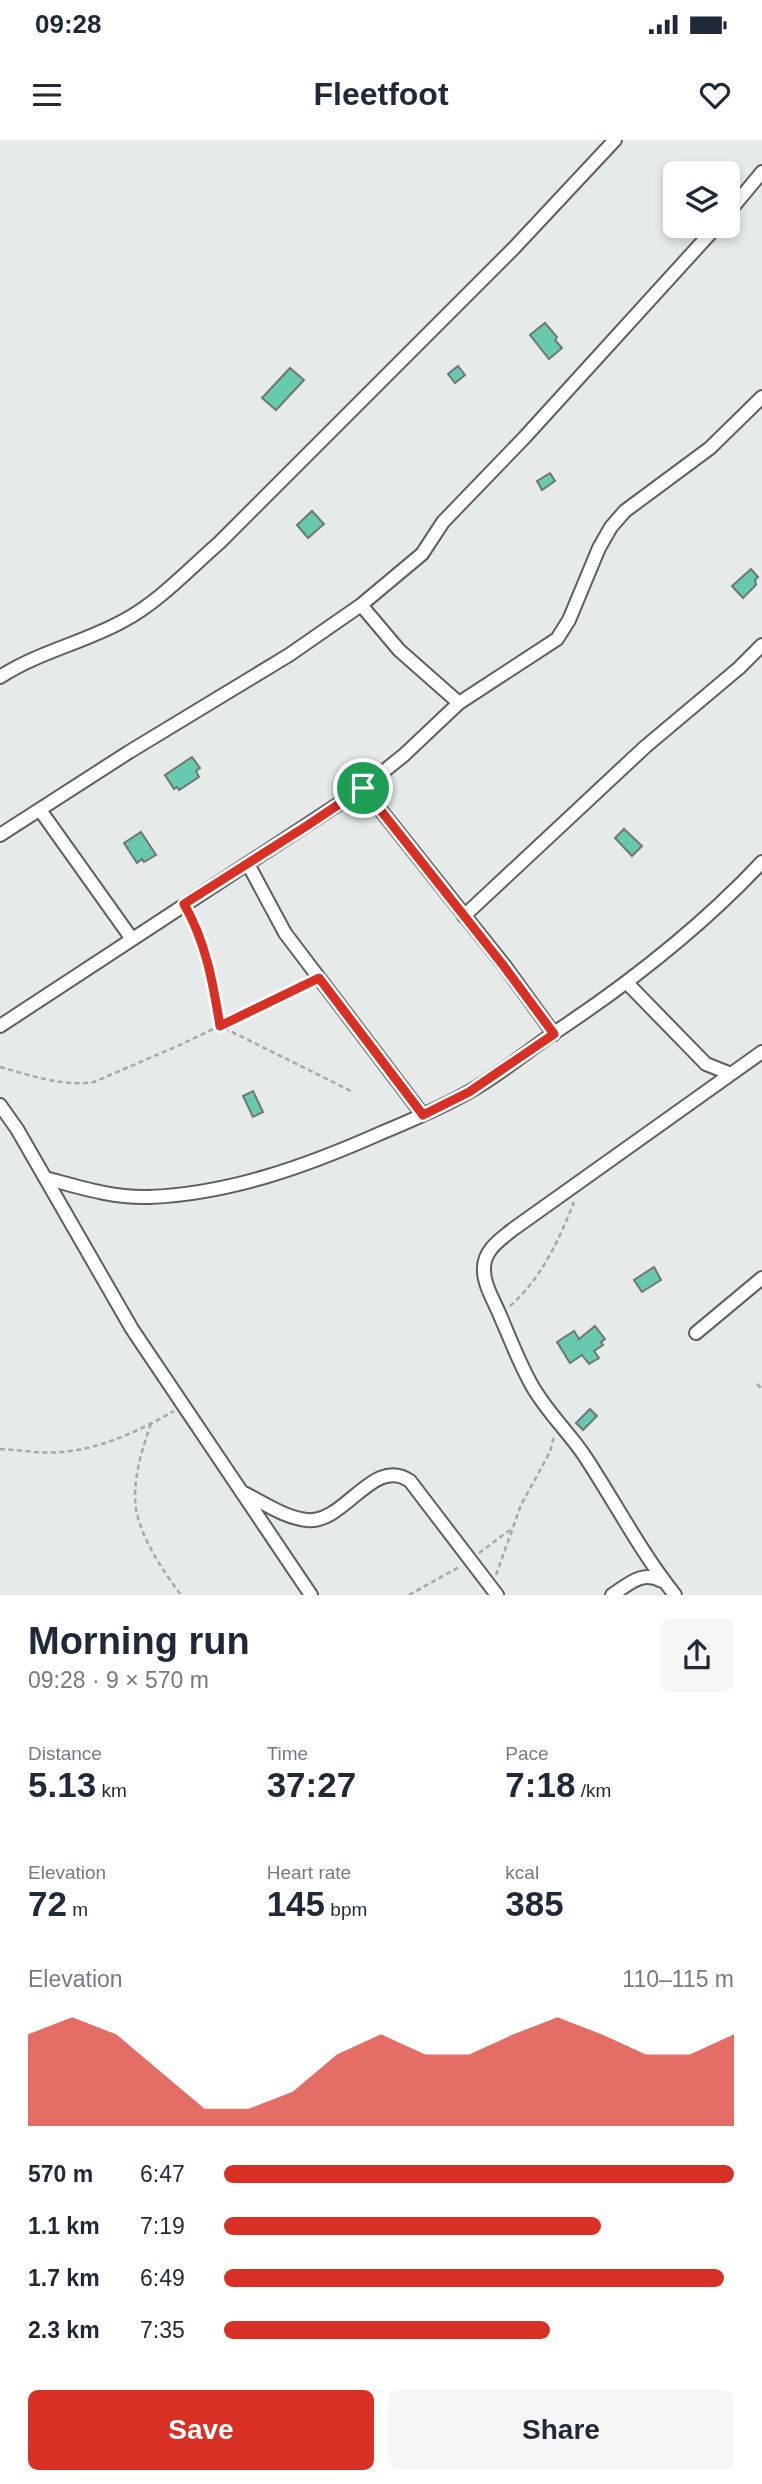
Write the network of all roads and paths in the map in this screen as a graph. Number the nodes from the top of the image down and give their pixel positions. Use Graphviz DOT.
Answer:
graph roads {
  1 [pos="615,140"];
  2 [pos="762,172"];
  3 [pos="740,199"];
  4 [pos="706,238"];
  5 [pos="762,397"];
  6 [pos="752,407"];
  7 [pos="762,417"];
  8 [pos="361,605"];
  9 [pos="762,645"];
  10 [pos="0,677"];
  11 [pos="459,703"];
  12 [pos="363,788"];
  13 [pos="40,810"];
  14 [pos="0,835"];
  15 [pos="762,862"];
  16 [pos="248,864"];
  17 [pos="184,904"];
  18 [pos="464,916"];
  19 [pos="132,939"];
  20 [pos="319,978"];
  21 [pos="627,983"];
  22 [pos="0,1026"];
  23 [pos="220,1026"];
  24 [pos="554,1034"];
  25 [pos="762,1052"];
  26 [pos="0,1067"];
  27 [pos="731,1074"];
  28 [pos="353,1093"];
  29 [pos="0,1105"];
  30 [pos="423,1115"];
  31 [pos="45,1178"];
  32 [pos="576,1199"];
  33 [pos="762,1278"];
  34 [pos="500,1315"];
  35 [pos="696,1333"];
  36 [pos="757,1384"];
  37 [pos="762,1389"];
  38 [pos="184,1405"];
  39 [pos="550,1413"];
  40 [pos="151,1424"];
  41 [pos="0,1449"];
  42 [pos="242,1492"];
  43 [pos="513,1528"];
  44 [pos="470,1560"];
  45 [pos="665,1583"];
  46 [pos="494,1591"];
  47 [pos="181,1595"];
  48 [pos="311,1595"];
  49 [pos="410,1595"];
  50 [pos="612,1595"];
  51 [pos="675,1595"];
  1 -- 10 [label="street"];
  2 -- 3 [label="street"];
  4 -- 8 [label="street"];
  5 -- 6 [label="street"];
  6 -- 7 [label="street"];
  6 -- 11 [label="street"];
  8 -- 11 [label="street"];
  8 -- 13 [label="street"];
  9 -- 18 [label="street"];
  11 -- 12 [label="street"];
  12 -- 16 [label="street"];
  12 -- 18 [label="street"];
  13 -- 14 [label="street"];
  13 -- 19 [label="street"];
  15 -- 21 [label="street"];
  16 -- 17 [label="street"];
  16 -- 20 [label="street"];
  17 -- 19 [label="street"];
  17 -- 23 [label="path"];
  18 -- 24 [label="street"];
  19 -- 22 [label="street"];
  20 -- 23 [label="path"];
  20 -- 30 [label="street"];
  21 -- 24 [label="street"];
  21 -- 27 [label="street"];
  23 -- 26 [label="path"];
  23 -- 28 [label="path"];
  24 -- 30 [label="street"];
  25 -- 27 [label="street"];
  27 -- 34 [label="street"];
  29 -- 31 [label="street"];
  30 -- 31 [label="street"];
  31 -- 38 [label="street"];
  32 -- 34 [label="path"];
  33 -- 35 [label="street"];
  34 -- 39 [label="street"];
  36 -- 37 [label="path"];
  38 -- 40 [label="path"];
  38 -- 42 [label="street"];
  39 -- 43 [label="path"];
  39 -- 45 [label="street"];
  40 -- 41 [label="path"];
  40 -- 47 [label="path"];
  42 -- 44 [label="street"];
  42 -- 48 [label="street"];
  43 -- 44 [label="path"];
  43 -- 46 [label="path"];
  44 -- 46 [label="street"];
  44 -- 49 [label="path"];
  45 -- 50 [label="street"];
  45 -- 51 [label="street"];
}
